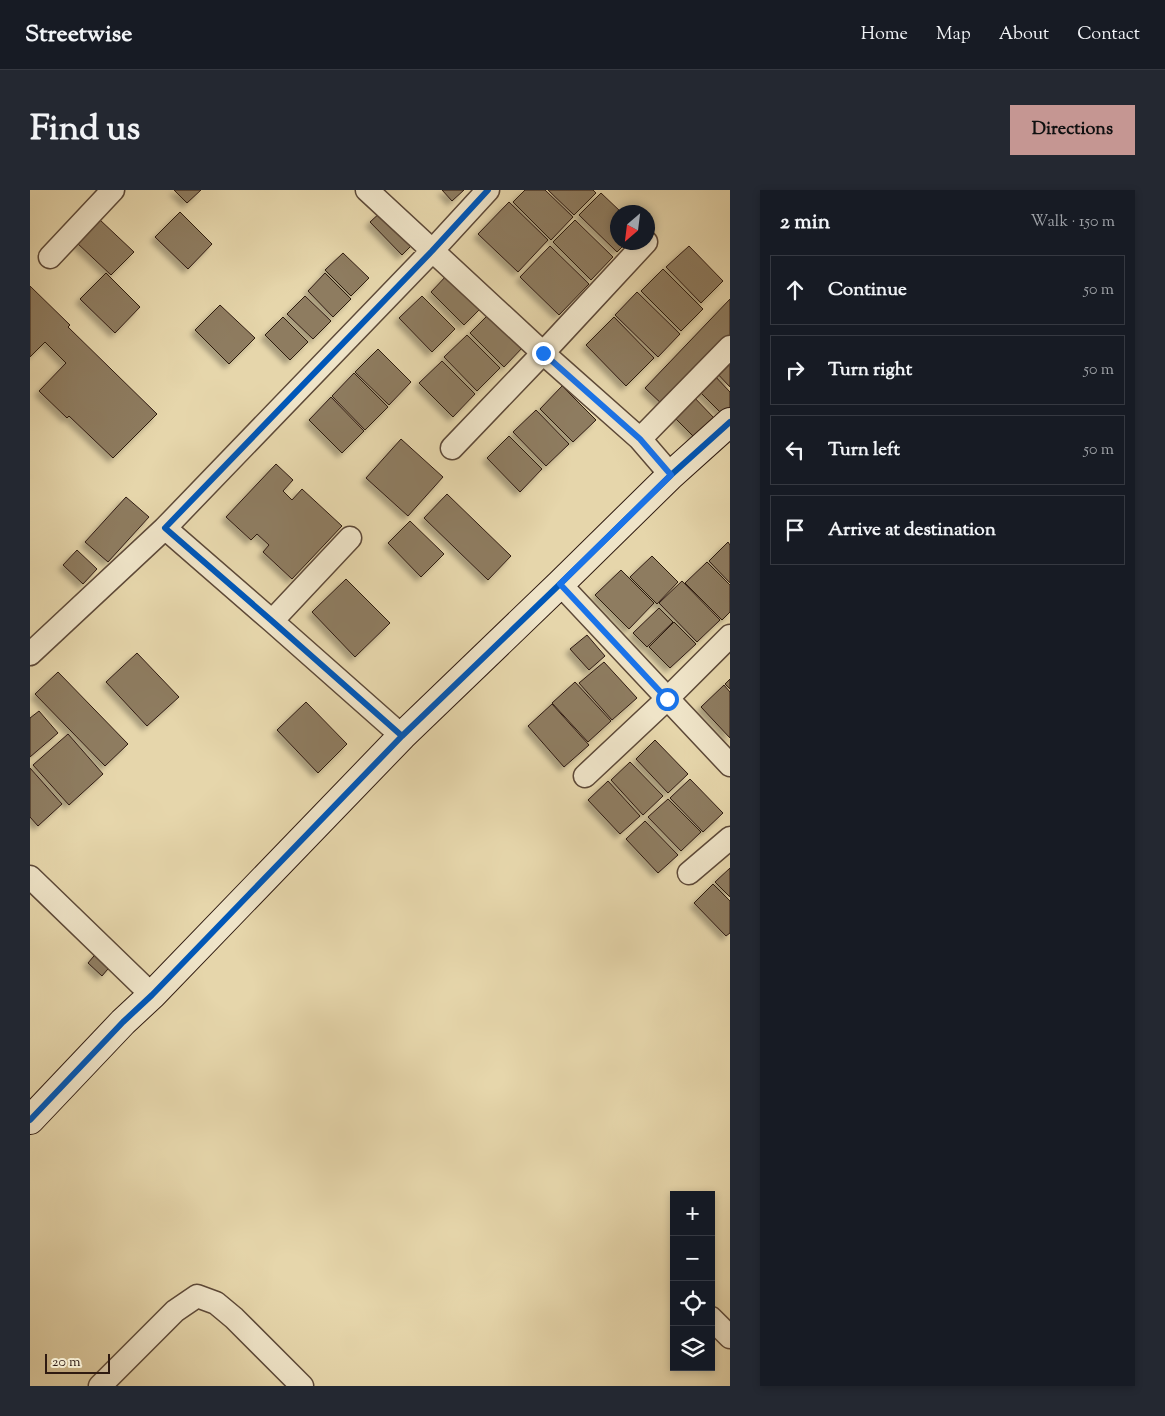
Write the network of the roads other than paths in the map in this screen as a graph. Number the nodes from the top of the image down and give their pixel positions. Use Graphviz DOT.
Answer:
graph roads {
  1 [pos="113,190"];
  2 [pos="367,190"];
  3 [pos="488,190"];
  4 [pos="640,250"];
  5 [pos="432,251"];
  6 [pos="50,257"];
  7 [pos="730,347"];
  8 [pos="543,353"];
  9 [pos="730,422"];
  10 [pos="640,439"];
  11 [pos="452,448"];
  12 [pos="671,475"];
  13 [pos="165,528"];
  14 [pos="350,538"];
  15 [pos="560,584"];
  16 [pos="272,621"];
  17 [pos="730,636"];
  18 [pos="30,654"];
  19 [pos="667,699"];
  20 [pos="402,736"];
  21 [pos="730,764"];
  22 [pos="584,776"];
  23 [pos="730,838"];
  24 [pos="690,873"];
  25 [pos="30,876"];
  26 [pos="152,995"];
  27 [pos="30,1120"];
  28 [pos="715,1322"];
  29 [pos="730,1337"];
  30 [pos="100,1386"];
  31 [pos="302,1386"];
  1 -- 6 [label="street"];
  2 -- 5 [label="street"];
  3 -- 5 [label="street"];
  4 -- 8 [label="street"];
  5 -- 8 [label="street"];
  5 -- 13 [label="street"];
  7 -- 10 [label="street"];
  8 -- 10 [label="street"];
  8 -- 11 [label="street"];
  9 -- 12 [label="street"];
  10 -- 12 [label="street"];
  12 -- 15 [label="street"];
  13 -- 16 [label="street"];
  13 -- 18 [label="street"];
  14 -- 16 [label="street"];
  15 -- 19 [label="street"];
  15 -- 20 [label="street"];
  16 -- 20 [label="street"];
  17 -- 19 [label="street"];
  19 -- 21 [label="street"];
  19 -- 22 [label="street"];
  20 -- 26 [label="street"];
  23 -- 24 [label="street"];
  25 -- 26 [label="street"];
  26 -- 27 [label="street"];
  28 -- 29 [label="street"];
  30 -- 31 [label="street"];
}
